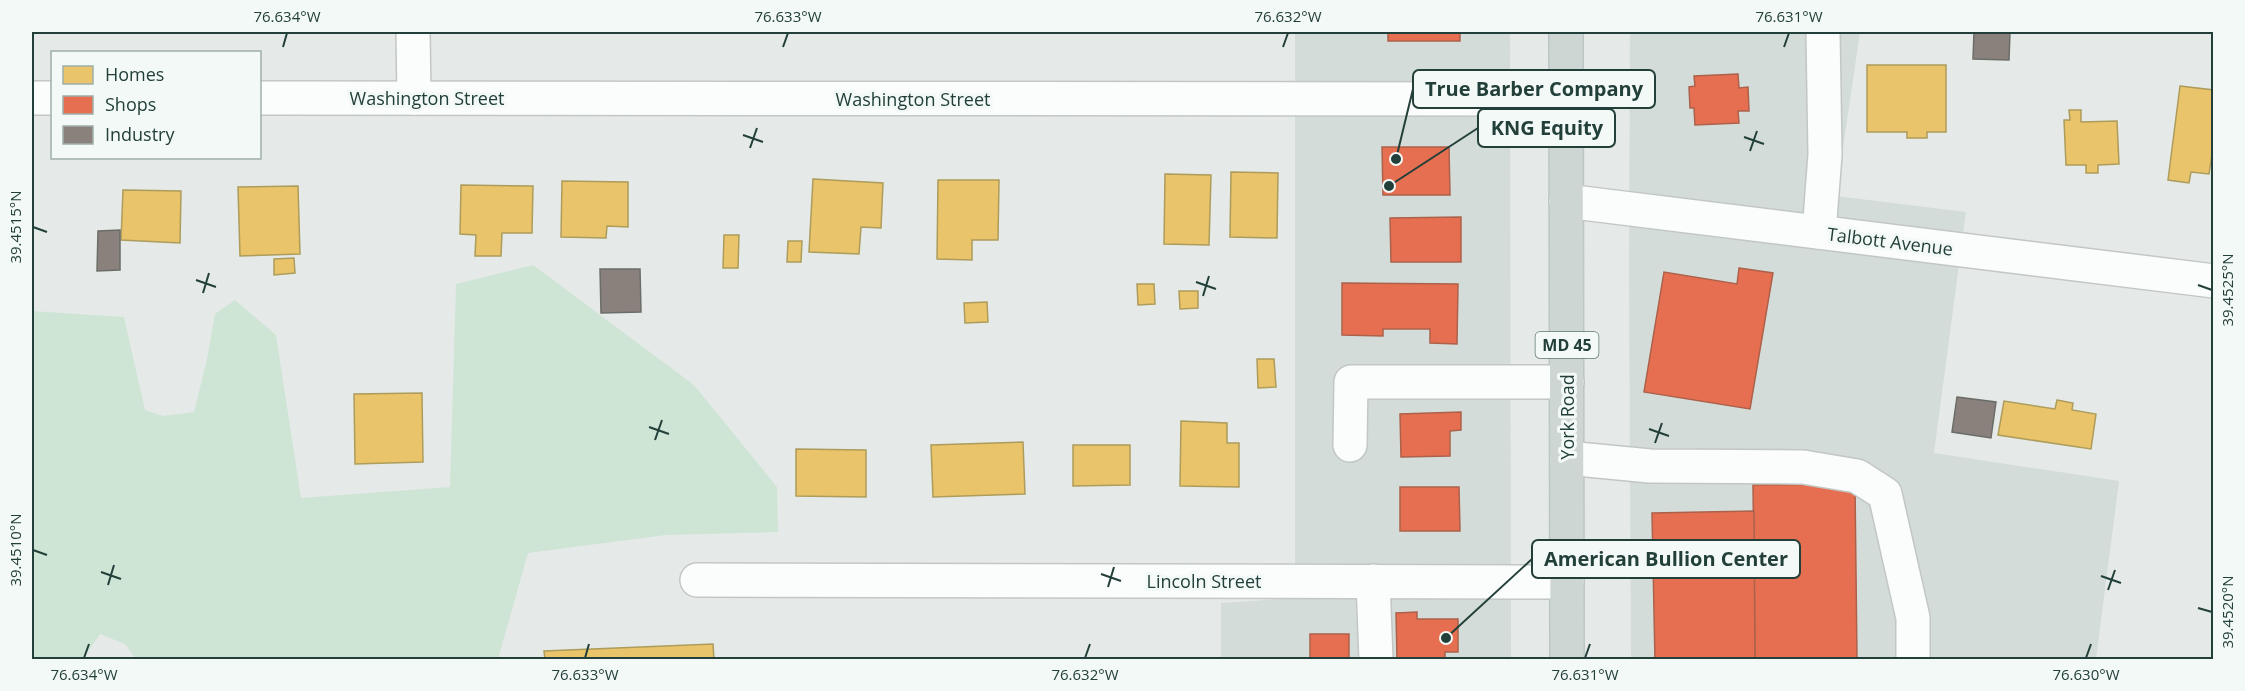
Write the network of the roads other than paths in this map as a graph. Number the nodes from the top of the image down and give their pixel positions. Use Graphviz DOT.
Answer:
graph roads {
  1 [pos="413,32"];
  2 [pos="1566,32"];
  3 [pos="1823,32"];
  4 [pos="32,98"];
  5 [pos="51,98"];
  6 [pos="261,98"];
  7 [pos="414,98"];
  8 [pos="1566,99"];
  9 [pos="1566,201"];
  10 [pos="1819,232"];
  11 [pos="2214,281"];
  12 [pos="1567,382"];
  13 [pos="1350,445"];
  14 [pos="1567,458"];
  15 [pos="697,580"];
  16 [pos="1373,581"];
  17 [pos="1567,582"];
  18 [pos="1376,660"];
  19 [pos="1567,660"];
  20 [pos="1913,660"];
  1 -- 7 [label="street"];
  2 -- 8 [label="main road, York Road / MD 45"];
  3 -- 10 [label="street"];
  4 -- 5 [label="street"];
  6 -- 7 [label="street, Washington Street"];
  7 -- 8 [label="street, Washington Street"];
  8 -- 9 [label="main road, York Road / MD 45"];
  9 -- 10 [label="street, Talbott Avenue"];
  9 -- 12 [label="main road, York Road / MD 45"];
  10 -- 11 [label="street, Talbott Avenue"];
  12 -- 13 [label="street"];
  12 -- 14 [label="main road, York Road / MD 45"];
  14 -- 17 [label="main road, York Road / MD 45"];
  14 -- 20 [label="street"];
  15 -- 16 [label="street, Lincoln Street"];
  16 -- 17 [label="street, Lincoln Street"];
  16 -- 18 [label="street"];
  17 -- 19 [label="main road, York Road / MD 45"];
}
